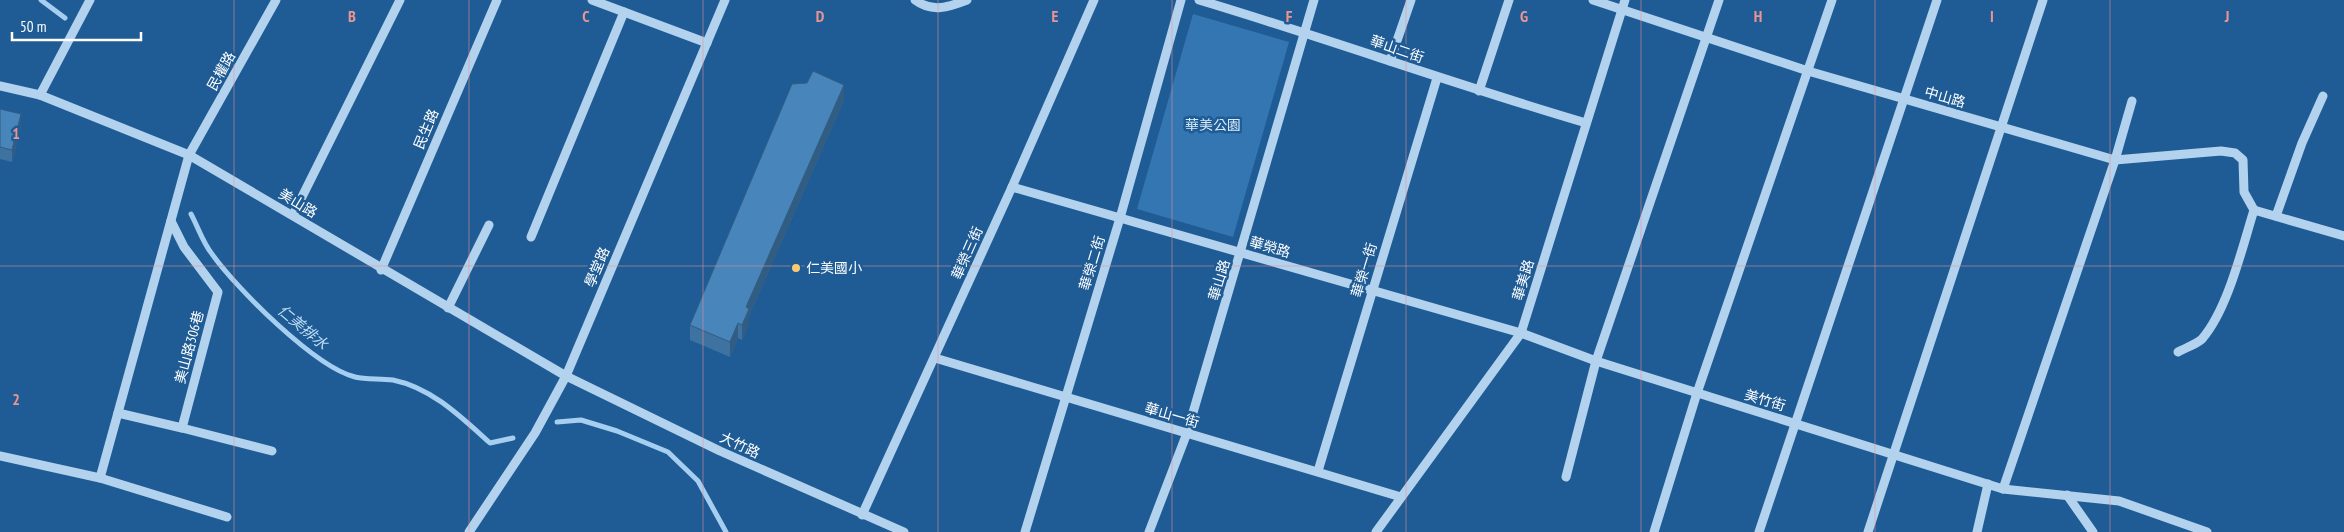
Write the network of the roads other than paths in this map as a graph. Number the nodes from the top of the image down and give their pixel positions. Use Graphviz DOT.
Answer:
graph roads {
  1 [pos="90,0"];
  2 [pos="276,0"];
  3 [pos="400,0"];
  4 [pos="497,0"];
  5 [pos="592,0"];
  6 [pos="725,0"];
  7 [pos="915,0"];
  8 [pos="967,0"];
  9 [pos="1094,0"];
  10 [pos="1181,0"];
  11 [pos="1199,0"];
  12 [pos="1314,0"];
  13 [pos="1411,0"];
  14 [pos="1509,0"];
  15 [pos="1593,0"];
  16 [pos="1625,0"];
  17 [pos="1718,0"];
  18 [pos="1832,0"];
  19 [pos="1937,0"];
  20 [pos="2043,0"];
  21 [pos="942,4"];
  22 [pos="1622,9"];
  23 [pos="624,12"];
  24 [pos="1304,32"];
  25 [pos="1706,38"];
  26 [pos="707,43"];
  27 [pos="1390,61"];
  28 [pos="1808,72"];
  29 [pos="1437,78"];
  30 [pos="0,86"];
  31 [pos="1479,91"];
  32 [pos="40,95"];
  33 [pos="2323,96"];
  34 [pos="1904,99"];
  35 [pos="2132,101"];
  36 [pos="1586,123"];
  37 [pos="2002,127"];
  38 [pos="189,155"];
  39 [pos="2115,160"];
  40 [pos="1012,187"];
  41 [pos="2254,210"];
  42 [pos="293,215"];
  43 [pos="2276,216"];
  44 [pos="1120,218"];
  45 [pos="171,221"];
  46 [pos="489,225"];
  47 [pos="2344,236"];
  48 [pos="531,237"];
  49 [pos="1241,253"];
  50 [pos="381,270"];
  51 [pos="1372,290"];
  52 [pos="448,308"];
  53 [pos="1520,333"];
  54 [pos="2178,352"];
  55 [pos="935,358"];
  56 [pos="1596,361"];
  57 [pos="566,376"];
  58 [pos="1697,393"];
  59 [pos="1066,398"];
  60 [pos="118,413"];
  61 [pos="1795,424"];
  62 [pos="182,428"];
  63 [pos="1187,434"];
  64 [pos="272,452"];
  65 [pos="1892,454"];
  66 [pos="0,456"];
  67 [pos="1318,471"];
  68 [pos="100,478"];
  69 [pos="1566,478"];
  70 [pos="1988,484"];
  71 [pos="2003,489"];
  72 [pos="2067,495"];
  73 [pos="1401,497"];
  74 [pos="862,515"];
  75 [pos="226,517"];
  76 [pos="470,532"];
  77 [pos="904,532"];
  78 [pos="1025,532"];
  79 [pos="1149,532"];
  80 [pos="1376,532"];
  81 [pos="1654,532"];
  82 [pos="1759,532"];
  83 [pos="1868,532"];
  84 [pos="1977,532"];
  85 [pos="2093,532"];
  86 [pos="2207,532"];
  1 -- 32 [label="street"];
  2 -- 38 [label="street, 民權路"];
  3 -- 42 [label="street"];
  4 -- 50 [label="street, 民生路"];
  5 -- 23 [label="street"];
  6 -- 26 [label="street, 學堂路"];
  7 -- 21 [label="street"];
  8 -- 21 [label="street"];
  9 -- 40 [label="street, 華榮三街"];
  10 -- 44 [label="street, 華榮二街"];
  11 -- 24 [label="street, 華山二街"];
  12 -- 24 [label="street, 華山路"];
  13 -- 27 [label="street"];
  14 -- 31 [label="street"];
  15 -- 22 [label="street, 中山路"];
  16 -- 22 [label="street, 華美路"];
  17 -- 25 [label="street"];
  18 -- 28 [label="street"];
  19 -- 34 [label="street"];
  20 -- 37 [label="street"];
  22 -- 25 [label="street, 中山路"];
  22 -- 36 [label="street, 華美路"];
  23 -- 26 [label="street"];
  23 -- 48 [label="street"];
  24 -- 27 [label="street, 華山二街"];
  24 -- 49 [label="street, 華山路"];
  25 -- 28 [label="street, 中山路"];
  25 -- 56 [label="street"];
  26 -- 57 [label="street, 學堂路"];
  27 -- 29 [label="street, 華山二街"];
  28 -- 34 [label="street, 中山路"];
  28 -- 58 [label="street"];
  29 -- 31 [label="street, 華山二街"];
  29 -- 51 [label="street, 華榮一街"];
  30 -- 32 [label="street, 美山路"];
  31 -- 36 [label="street, 華山二街"];
  32 -- 38 [label="street, 美山路"];
  33 -- 43 [label="street"];
  34 -- 37 [label="street, 中山路"];
  34 -- 61 [label="street"];
  35 -- 39 [label="street"];
  36 -- 53 [label="street, 華美路"];
  37 -- 39 [label="street, 中山路"];
  37 -- 65 [label="street"];
  38 -- 42 [label="street, 美山路"];
  38 -- 45 [label="street"];
  39 -- 41 [label="street, 中山路"];
  39 -- 71 [label="street"];
  40 -- 44 [label="street, 華榮路"];
  40 -- 55 [label="street, 華榮三街"];
  41 -- 43 [label="street"];
  41 -- 54 [label="street"];
  42 -- 50 [label="street, 美山路"];
  43 -- 47 [label="street"];
  44 -- 49 [label="street, 華榮路"];
  44 -- 59 [label="street, 華榮二街"];
  45 -- 60 [label="street"];
  45 -- 62 [label="street, 美山路306巷"];
  46 -- 52 [label="street"];
  49 -- 51 [label="street, 華榮路"];
  49 -- 63 [label="street, 華山路"];
  50 -- 52 [label="street, 美山路"];
  51 -- 53 [label="street, 華榮路"];
  51 -- 67 [label="street, 華榮一街"];
  52 -- 57 [label="street, 美山路"];
  53 -- 56 [label="street, 美竹街"];
  53 -- 73 [label="street, 華美路"];
  55 -- 59 [label="street, 華山一街"];
  55 -- 74 [label="street, 華榮三街"];
  56 -- 58 [label="street, 美竹街"];
  56 -- 69 [label="street"];
  57 -- 74 [label="street, 大竹路"];
  57 -- 76 [label="street, 學堂路"];
  58 -- 61 [label="street, 美竹街"];
  58 -- 81 [label="street"];
  59 -- 63 [label="street, 華山一街"];
  59 -- 78 [label="street, 華榮二街"];
  60 -- 62 [label="street"];
  60 -- 68 [label="street"];
  61 -- 65 [label="street, 美竹街"];
  61 -- 82 [label="street"];
  62 -- 64 [label="street"];
  63 -- 67 [label="street, 華山一街"];
  63 -- 79 [label="street, 華山路"];
  65 -- 70 [label="street, 美竹街"];
  65 -- 83 [label="street"];
  66 -- 68 [label="street"];
  67 -- 73 [label="street, 華山一街"];
  68 -- 75 [label="street"];
  70 -- 71 [label="street, 美竹街"];
  70 -- 84 [label="street"];
  71 -- 72 [label="street, 美竹街"];
  72 -- 85 [label="street"];
  72 -- 86 [label="street, 美竹街"];
  73 -- 80 [label="street, 華美路"];
  74 -- 77 [label="street, 大竹路"];
}
